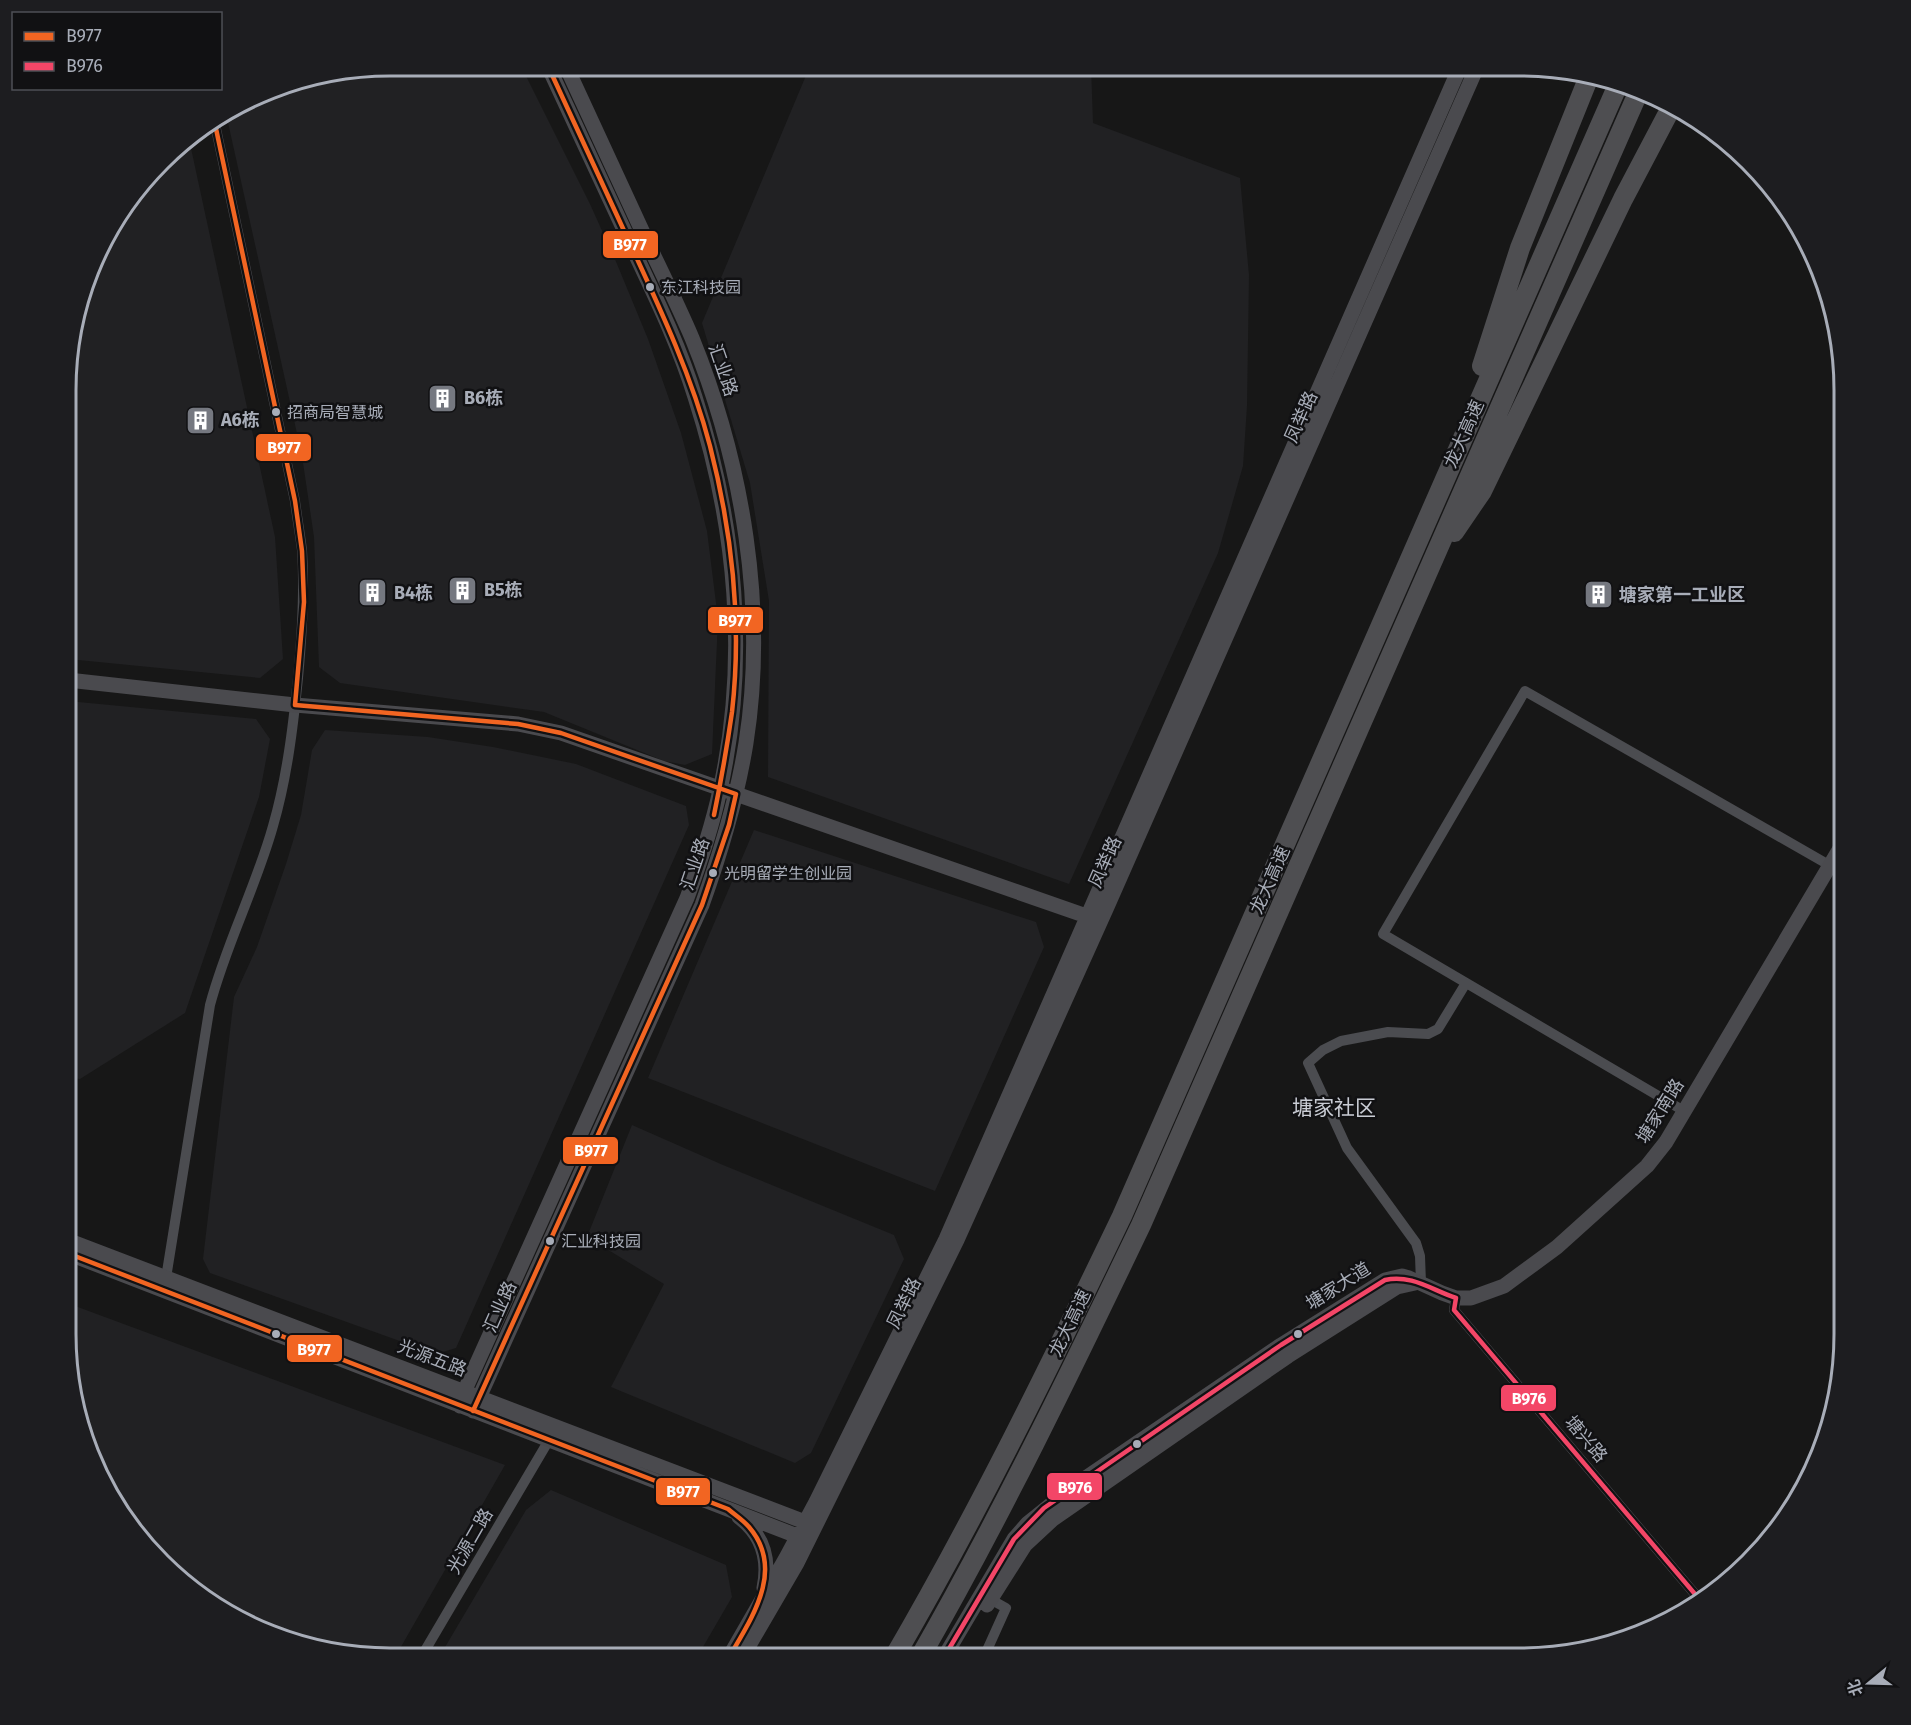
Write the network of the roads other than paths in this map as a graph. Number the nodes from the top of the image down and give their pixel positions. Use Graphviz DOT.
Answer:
graph roads {
  1 [pos="553,76"];
  2 [pos="571,76"];
  3 [pos="1456,76"];
  4 [pos="1473,76"];
  5 [pos="1586,84"];
  6 [pos="1615,91"];
  7 [pos="1636,98"];
  8 [pos="1668,114"];
  9 [pos="216,129"];
  10 [pos="1429,514"];
  11 [pos="1427,572"];
  12 [pos="76,681"];
  13 [pos="296,705"];
  14 [pos="720,789"];
  15 [pos="736,795"];
  16 [pos="1834,857"];
  17 [pos="1829,865"];
  18 [pos="1094,919"];
  19 [pos="1466,983"];
  20 [pos="1684,1111"];
  21 [pos="76,1243"];
  22 [pos="76,1256"];
  23 [pos="166,1278"];
  24 [pos="1421,1283"];
  25 [pos="1456,1298"];
  26 [pos="470,1402"];
  27 [pos="549,1440"];
  28 [pos="728,1509"];
  29 [pos="806,1533"];
  30 [pos="1696,1595"];
  31 [pos="990,1599"];
  32 [pos="757,1608"];
  33 [pos="426,1648"];
  34 [pos="734,1648"];
  35 [pos="747,1648"];
  36 [pos="899,1648"];
  37 [pos="925,1648"];
  38 [pos="950,1648"];
  39 [pos="961,1648"];
  40 [pos="988,1648"];
  1 -- 14 [label="street, 汇业路"];
  2 -- 15 [label="street, 汇业路"];
  3 -- 18 [label="street, 凤举路"];
  4 -- 18 [label="street, 凤举路"];
  5 -- 10 [label="highway"];
  6 -- 10 [label="highway, 龙大高速"];
  7 -- 11 [label="highway, 龙大高速"];
  8 -- 11 [label="highway"];
  9 -- 13 [label="street"];
  10 -- 36 [label="highway, 龙大高速"];
  11 -- 37 [label="highway, 龙大高速"];
  12 -- 13 [label="street"];
  13 -- 14 [label="street"];
  13 -- 23 [label="street"];
  14 -- 15 [label="street"];
  14 -- 26 [label="street, 汇业路"];
  15 -- 18 [label="street"];
  15 -- 26 [label="street, 汇业路"];
  16 -- 17 [label="street, 塘家南路"];
  17 -- 19 [label="street"];
  17 -- 20 [label="street, 塘家南路"];
  18 -- 29 [label="street, 凤举路"];
  19 -- 20 [label="street"];
  19 -- 24 [label="street"];
  20 -- 25 [label="street, 塘家南路"];
  21 -- 23 [label="street, 光源五路"];
  22 -- 26 [label="street, 光源五路"];
  23 -- 26 [label="street, 光源五路"];
  24 -- 25 [label="street"];
  24 -- 31 [label="street, 塘家大道"];
  24 -- 38 [label="street, 塘家大道"];
  25 -- 30 [label="street, 塘兴路"];
  26 -- 27 [label="street, 光源五路"];
  26 -- 29 [label="street, 光源五路"];
  27 -- 28 [label="street, 光源五路"];
  27 -- 33 [label="street, 光源二路"];
  28 -- 29 [label="street, 光源五路"];
  28 -- 32 [label="street"];
  29 -- 32 [label="street, 凤举路"];
  29 -- 35 [label="street, 凤举路"];
  31 -- 39 [label="street, 塘家大道"];
  31 -- 40 [label="street"];
  32 -- 34 [label="street, 凤举路"];
}
